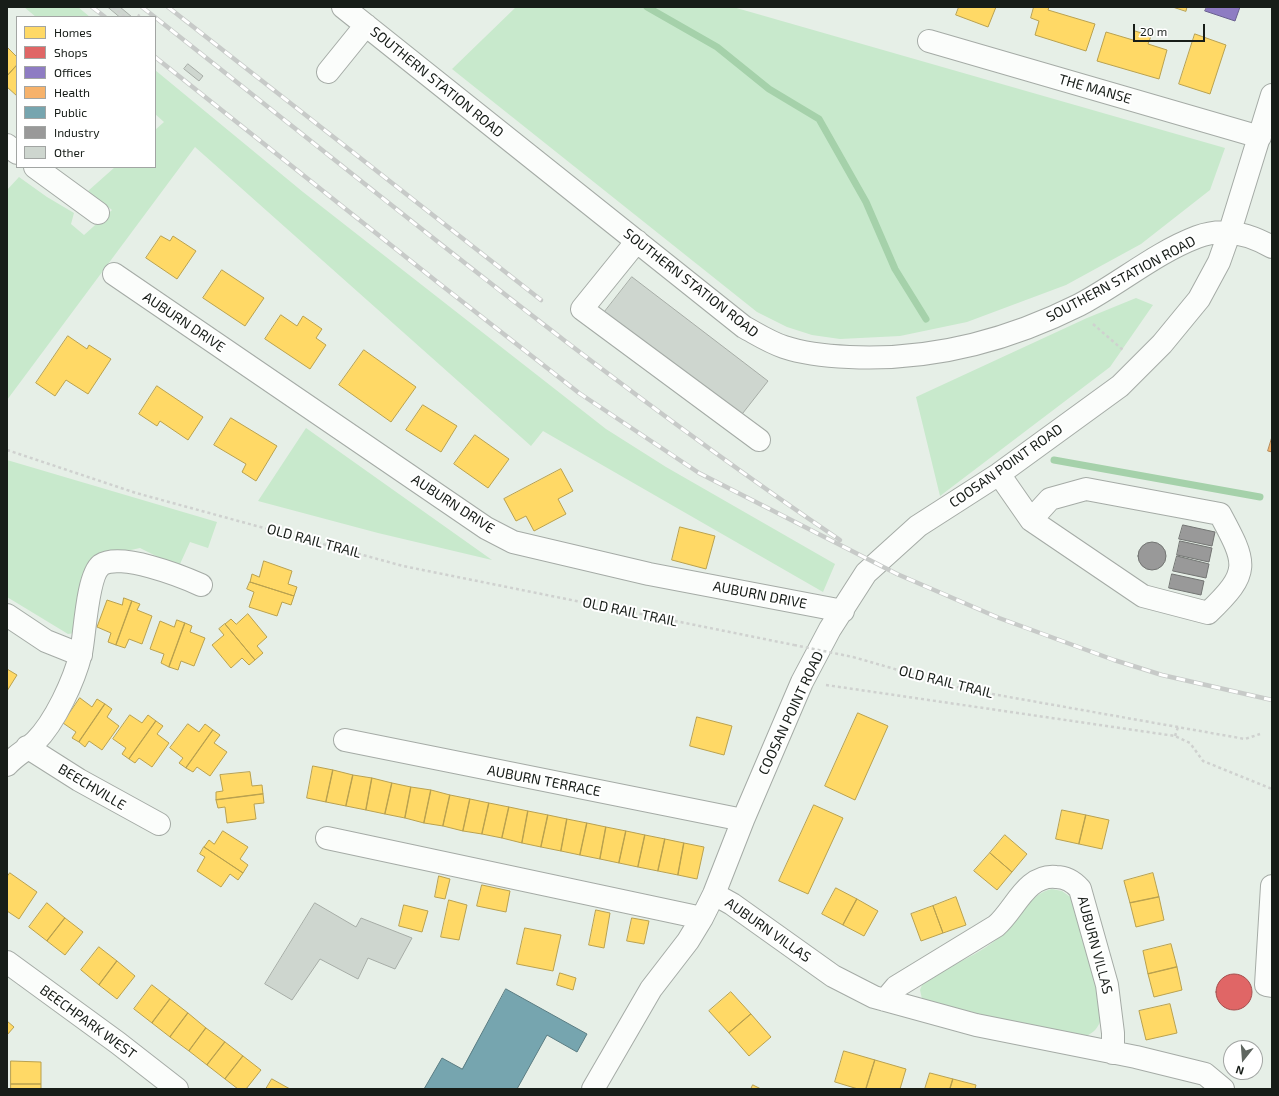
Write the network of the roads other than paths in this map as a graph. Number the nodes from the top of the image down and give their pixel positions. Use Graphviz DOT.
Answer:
graph roads {
  1 [pos="343,7"];
  2 [pos="366,25"];
  3 [pos="929,41"];
  4 [pos="328,72"];
  5 [pos="1272,95"];
  6 [pos="1260,138"];
  7 [pos="7,145"];
  8 [pos="16,152"];
  9 [pos="36,168"];
  10 [pos="98,213"];
  11 [pos="1230,231"];
  12 [pos="637,241"];
  13 [pos="1272,247"];
  14 [pos="114,274"];
  15 [pos="759,440"];
  16 [pos="999,474"];
  17 [pos="1031,520"];
  18 [pos="201,585"];
  19 [pos="844,611"];
  20 [pos="7,615"];
  21 [pos="80,655"];
  22 [pos="345,740"];
  23 [pos="27,747"];
  24 [pos="7,765"];
  25 [pos="743,820"];
  26 [pos="159,824"];
  27 [pos="327,838"];
  28 [pos="1272,886"];
  29 [pos="714,894"];
  30 [pos="702,918"];
  31 [pos="7,962"];
  32 [pos="1272,986"];
  33 [pos="885,1000"];
  34 [pos="1113,1053"];
  35 [pos="169,1087"];
  36 [pos="593,1089"];
  37 [pos="1223,1089"];
  1 -- 2 [label="street, SOUTHERN STATION ROAD"];
  2 -- 4 [label="street"];
  2 -- 12 [label="street, SOUTHERN STATION ROAD"];
  3 -- 6 [label="street, THE MANSE"];
  5 -- 6 [label="street, COOSAN POINT ROAD"];
  6 -- 11 [label="street, COOSAN POINT ROAD"];
  7 -- 8 [label="street"];
  9 -- 10 [label="street"];
  11 -- 12 [label="street, SOUTHERN STATION ROAD"];
  11 -- 13 [label="street"];
  11 -- 16 [label="street, COOSAN POINT ROAD"];
  12 -- 15 [label="street"];
  14 -- 19 [label="street, AUBURN DRIVE"];
  16 -- 17 [label="street"];
  16 -- 19 [label="street, COOSAN POINT ROAD"];
  17 -- 17 [label="street"];
  18 -- 21 [label="street"];
  19 -- 25 [label="street, COOSAN POINT ROAD"];
  20 -- 21 [label="street"];
  21 -- 23 [label="street"];
  22 -- 25 [label="street, AUBURN TERRACE"];
  23 -- 24 [label="street"];
  23 -- 26 [label="street, BEECHVILLE"];
  25 -- 29 [label="street, COOSAN POINT ROAD"];
  27 -- 30 [label="street"];
  28 -- 32 [label="street"];
  29 -- 30 [label="street, COOSAN POINT ROAD"];
  29 -- 33 [label="street, AUBURN VILLAS"];
  30 -- 36 [label="street, COOSAN POINT ROAD"];
  31 -- 35 [label="street, BEECHPARK WEST"];
  33 -- 34 [label="street, AUBURN VILLAS"];
  33 -- 34 [label="street, AUBURN VILLAS"];
  34 -- 37 [label="street, AUBURN VILLAS"];
}
